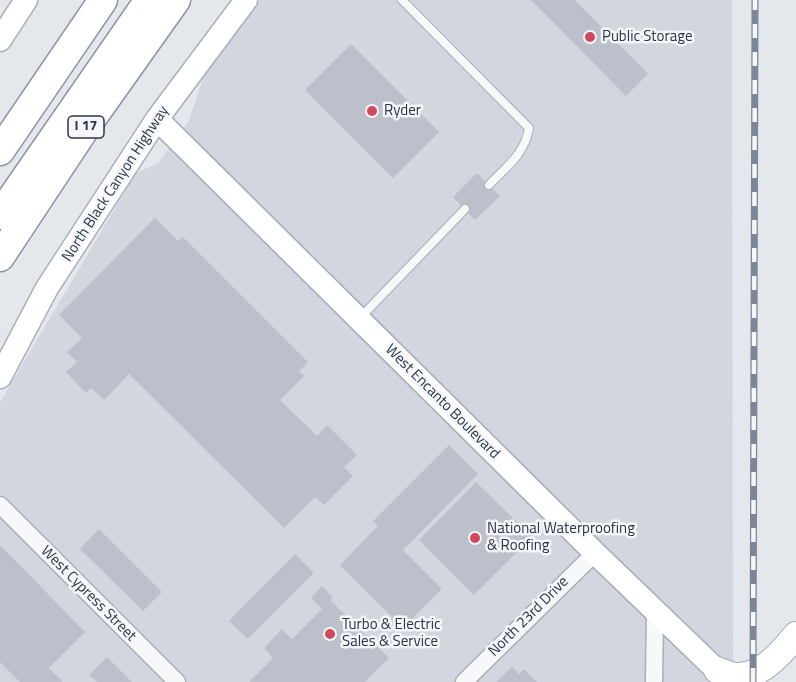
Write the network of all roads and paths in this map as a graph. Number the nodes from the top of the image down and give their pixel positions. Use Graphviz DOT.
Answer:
graph roads {
  1 [pos="26,0"];
  2 [pos="103,0"];
  3 [pos="149,0"];
  4 [pos="176,0"];
  5 [pos="246,0"];
  6 [pos="402,0"];
  7 [pos="0,40"];
  8 [pos="157,120"];
  9 [pos="0,151"];
  10 [pos="489,185"];
  11 [pos="465,209"];
  12 [pos="0,215"];
  13 [pos="0,257"];
  14 [pos="358,319"];
  15 [pos="0,377"];
  16 [pos="0,505"];
  17 [pos="595,553"];
  18 [pos="655,611"];
  19 [pos="796,635"];
  20 [pos="723,676"];
  21 [pos="177,682"];
  22 [pos="464,682"];
  23 [pos="654,682"];
  1 -- 7 [label="street"];
  2 -- 9 [label="highway"];
  3 -- 12 [label="highway"];
  4 -- 13 [label="highway, I 17"];
  5 -- 8 [label="street, North Black Canyon Highway"];
  6 -- 10 [label="lane"];
  8 -- 14 [label="street, West Encanto Boulevard"];
  8 -- 15 [label="street, North Black Canyon Highway"];
  11 -- 14 [label="lane"];
  14 -- 17 [label="street, West Encanto Boulevard"];
  16 -- 21 [label="street, West Cypress Street"];
  17 -- 18 [label="street, West Encanto Boulevard"];
  17 -- 22 [label="street, North 23rd Drive"];
  18 -- 20 [label="street, West Encanto Boulevard"];
  18 -- 23 [label="street"];
  19 -- 20 [label="main road"];
}
